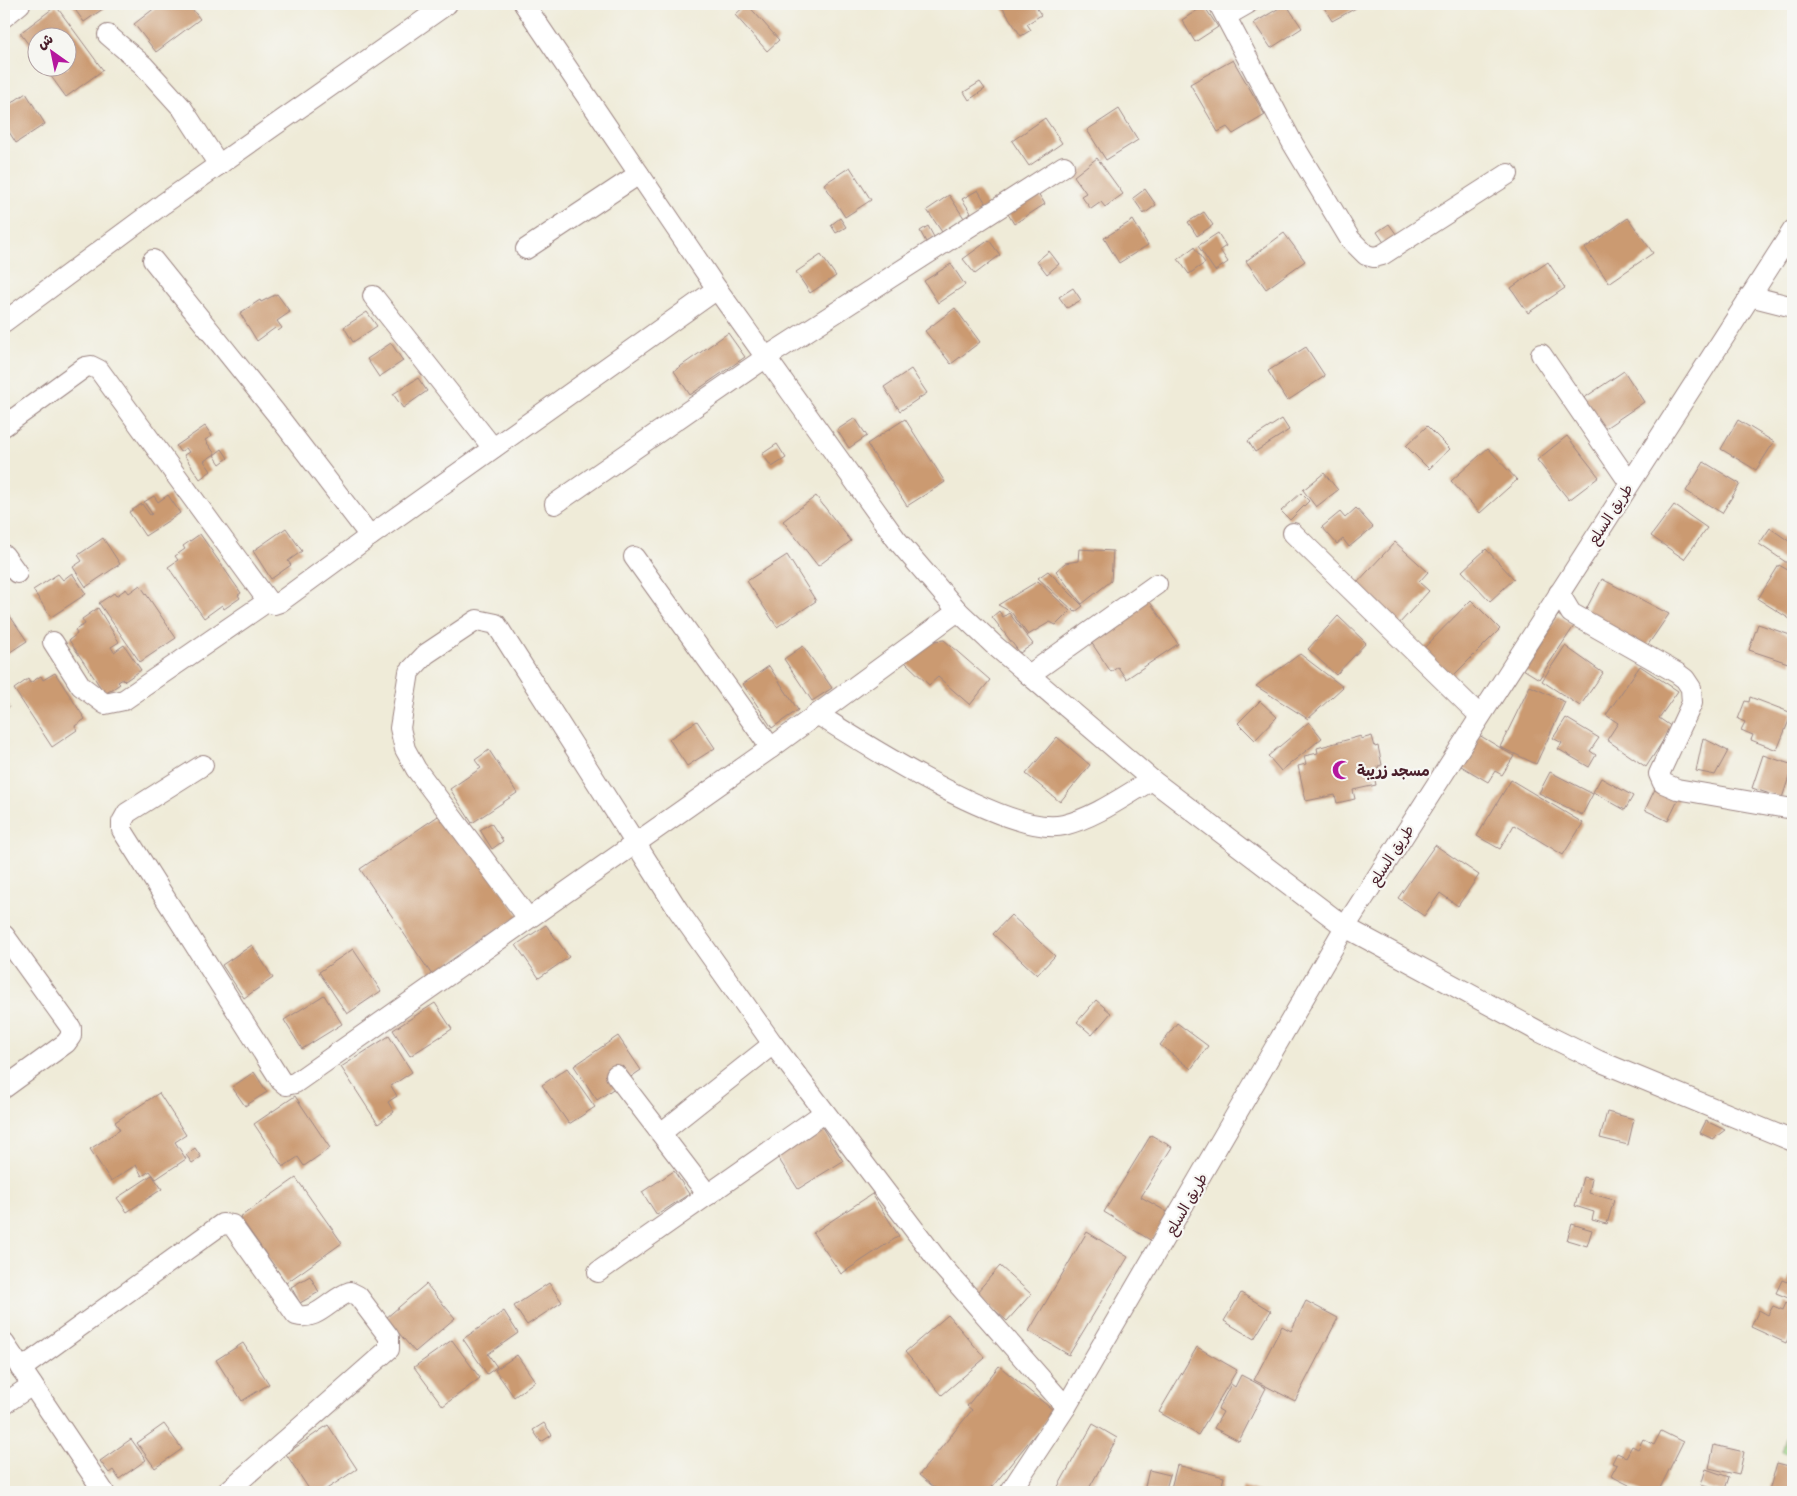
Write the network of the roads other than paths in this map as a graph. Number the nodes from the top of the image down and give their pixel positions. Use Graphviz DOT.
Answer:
graph roads {
  1 [pos="20,4"];
  2 [pos="447,4"];
  3 [pos="524,4"];
  4 [pos="1247,4"];
  5 [pos="1222,10"];
  6 [pos="4,17"];
  7 [pos="108,35"];
  8 [pos="219,165"];
  9 [pos="1064,166"];
  10 [pos="639,174"];
  11 [pos="1508,174"];
  12 [pos="1793,230"];
  13 [pos="526,248"];
  14 [pos="153,260"];
  15 [pos="717,290"];
  16 [pos="373,296"];
  17 [pos="1750,296"];
  18 [pos="1793,307"];
  19 [pos="4,322"];
  20 [pos="1541,354"];
  21 [pos="766,358"];
  22 [pos="4,426"];
  23 [pos="493,448"];
  24 [pos="1630,482"];
  25 [pos="555,504"];
  26 [pos="1293,533"];
  27 [pos="370,536"];
  28 [pos="4,555"];
  29 [pos="634,557"];
  30 [pos="17,573"];
  31 [pos="1157,584"];
  32 [pos="1559,593"];
  33 [pos="268,601"];
  34 [pos="958,611"];
  35 [pos="53,642"];
  36 [pos="1029,675"];
  37 [pos="817,714"];
  38 [pos="1480,716"];
  39 [pos="771,748"];
  40 [pos="203,765"];
  41 [pos="1152,780"];
  42 [pos="1793,809"];
  43 [pos="636,842"];
  44 [pos="528,918"];
  45 [pos="1345,927"];
  46 [pos="4,935"];
  47 [pos="773,1044"];
  48 [pos="616,1075"];
  49 [pos="4,1088"];
  50 [pos="824,1113"];
  51 [pos="661,1133"];
  52 [pos="1793,1141"];
  53 [pos="708,1195"];
  54 [pos="598,1272"];
  55 [pos="4,1343"];
  56 [pos="27,1377"];
  57 [pos="4,1404"];
  58 [pos="1066,1407"];
  59 [pos="104,1492"];
  60 [pos="227,1492"];
  61 [pos="1010,1492"];
  1 -- 6 [label="street"];
  2 -- 8 [label="street"];
  3 -- 10 [label="street"];
  4 -- 5 [label="street"];
  5 -- 11 [label="street"];
  7 -- 8 [label="street"];
  8 -- 19 [label="street"];
  9 -- 21 [label="street"];
  10 -- 13 [label="street"];
  10 -- 15 [label="street"];
  12 -- 17 [label="street, طريق السلع"];
  14 -- 27 [label="street"];
  15 -- 21 [label="street"];
  15 -- 23 [label="street"];
  16 -- 23 [label="street"];
  17 -- 18 [label="street"];
  17 -- 24 [label="street, طريق السلع"];
  20 -- 24 [label="street"];
  21 -- 25 [label="street"];
  21 -- 34 [label="street"];
  22 -- 33 [label="street"];
  23 -- 27 [label="street"];
  24 -- 32 [label="street, طريق السلع"];
  26 -- 38 [label="street"];
  27 -- 33 [label="street"];
  28 -- 30 [label="street"];
  29 -- 39 [label="street"];
  31 -- 36 [label="street"];
  32 -- 38 [label="street, طريق السلع"];
  32 -- 42 [label="street"];
  33 -- 35 [label="street"];
  34 -- 36 [label="street"];
  34 -- 37 [label="street"];
  36 -- 41 [label="street"];
  37 -- 39 [label="street"];
  37 -- 41 [label="street"];
  38 -- 45 [label="street, طريق السلع"];
  39 -- 43 [label="street"];
  40 -- 44 [label="street"];
  41 -- 45 [label="street"];
  43 -- 44 [label="street"];
  43 -- 44 [label="street"];
  43 -- 47 [label="street"];
  45 -- 52 [label="street"];
  45 -- 58 [label="street, طريق السلع"];
  46 -- 49 [label="street"];
  47 -- 50 [label="street"];
  47 -- 51 [label="street"];
  48 -- 51 [label="street"];
  50 -- 53 [label="street"];
  50 -- 58 [label="street"];
  51 -- 53 [label="street"];
  53 -- 54 [label="street"];
  55 -- 56 [label="street"];
  56 -- 57 [label="street"];
  56 -- 59 [label="street"];
  56 -- 60 [label="street"];
  58 -- 61 [label="street, طريق السلع"];
}
